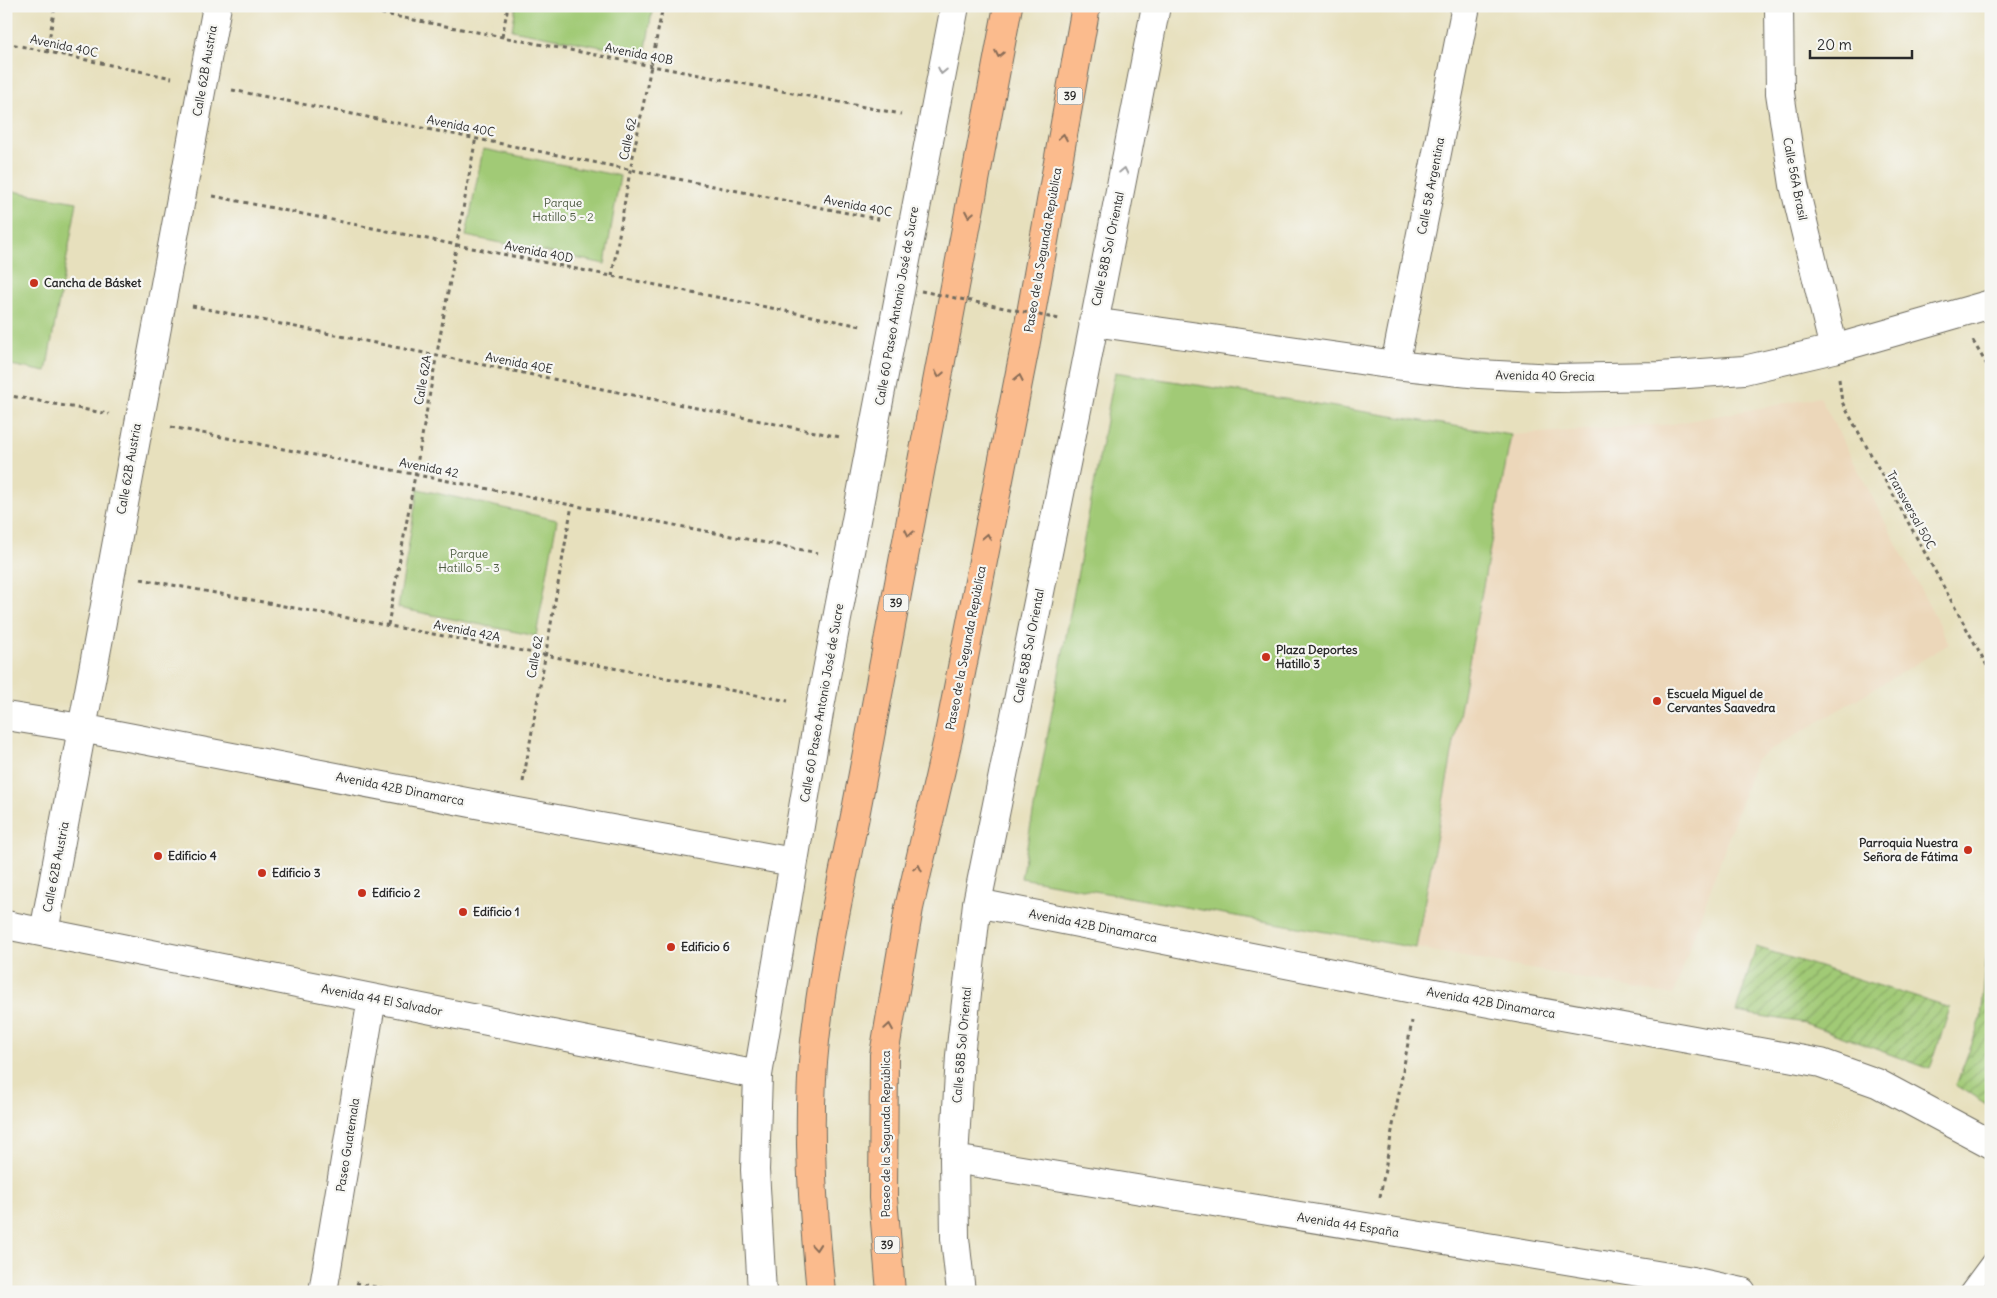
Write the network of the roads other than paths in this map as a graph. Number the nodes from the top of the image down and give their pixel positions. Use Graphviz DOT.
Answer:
graph roads {
  1 [pos="217,6"];
  2 [pos="955,6"];
  3 [pos="1008,6"];
  4 [pos="1086,6"];
  5 [pos="1156,6"];
  6 [pos="1466,6"];
  7 [pos="1779,6"];
  8 [pos="1991,304"];
  9 [pos="1093,322"];
  10 [pos="1834,349"];
  11 [pos="1395,365"];
  12 [pos="6,716"];
  13 [pos="81,728"];
  14 [pos="793,862"];
  15 [pos="977,903"];
  16 [pos="6,925"];
  17 [pos="44,932"];
  18 [pos="372,998"];
  19 [pos="758,1075"];
  20 [pos="1991,1144"];
  21 [pos="954,1159"];
  22 [pos="1991,1261"];
  23 [pos="324,1284"];
  24 [pos="762,1292"];
  25 [pos="821,1292"];
  26 [pos="891,1292"];
  27 [pos="961,1292"];
  28 [pos="1742,1292"];
  29 [pos="1968,1292"];
  1 -- 13 [label="street, Calle 62B Austria"];
  2 -- 14 [label="street, Calle 60 Paseo Antonio José de Sucre, one-way"];
  3 -- 25 [label="highway, 39, one-way"];
  26 -- 4 [label="highway, Paseo de la Segunda República / 39, one-way"];
  9 -- 5 [label="street, Calle 58B Sol Oriental, one-way"];
  6 -- 11 [label="street, Calle 58 Argentina"];
  7 -- 10 [label="street, Calle 56A Brasil"];
  8 -- 10 [label="street, Avenida 40 Grecia"];
  9 -- 11 [label="street, Avenida 40 Grecia"];
  9 -- 15 [label="street, Calle 58B Sol Oriental"];
  10 -- 11 [label="street, Avenida 40 Grecia"];
  12 -- 13 [label="street, Avenida 42B Dinamarca"];
  13 -- 14 [label="street, Avenida 42B Dinamarca"];
  13 -- 17 [label="street, Calle 62B Austria"];
  14 -- 19 [label="street, Calle 60 Paseo Antonio José de Sucre"];
  15 -- 20 [label="street, Avenida 42B Dinamarca"];
  15 -- 21 [label="street, Calle 58B Sol Oriental"];
  16 -- 17 [label="street, Avenida 44 El Salvador"];
  17 -- 18 [label="street, Avenida 44 El Salvador"];
  18 -- 19 [label="street, Avenida 44 El Salvador"];
  18 -- 23 [label="street, Paseo Guatemala"];
  19 -- 24 [label="street, Calle 60 Paseo Antonio José de Sucre"];
  21 -- 27 [label="street, Calle 58B Sol Oriental"];
  21 -- 28 [label="street, Avenida 44 España"];
  22 -- 29 [label="lane"];
}
